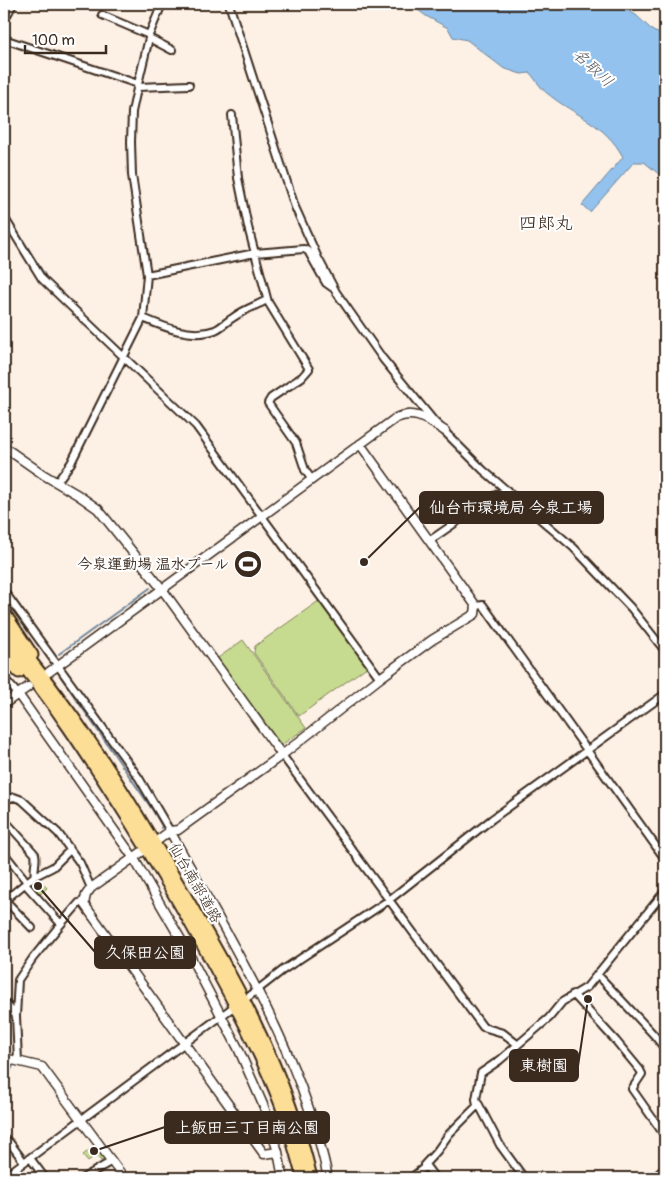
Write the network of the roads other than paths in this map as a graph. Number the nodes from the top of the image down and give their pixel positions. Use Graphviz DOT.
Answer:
graph roads {
  1 [pos="13,4"];
  2 [pos="162,4"];
  3 [pos="229,4"];
  4 [pos="102,15"];
  5 [pos="4,21"];
  6 [pos="149,36"];
  7 [pos="4,39"];
  8 [pos="172,50"];
  9 [pos="138,85"];
  10 [pos="189,85"];
  11 [pos="232,115"];
  12 [pos="4,217"];
  13 [pos="255,253"];
  14 [pos="148,275"];
  15 [pos="335,289"];
  16 [pos="268,302"];
  17 [pos="142,318"];
  18 [pos="125,354"];
  19 [pos="445,431"];
  20 [pos="360,444"];
  21 [pos="4,447"];
  22 [pos="311,478"];
  23 [pos="56,482"];
  24 [pos="506,490"];
  25 [pos="262,517"];
  26 [pos="429,541"];
  27 [pos="162,589"];
  28 [pos="4,591"];
  29 [pos="476,606"];
  30 [pos="4,612"];
  31 [pos="4,629"];
  32 [pos="4,642"];
  33 [pos="665,651"];
  34 [pos="4,655"];
  35 [pos="58,665"];
  36 [pos="49,672"];
  37 [pos="4,678"];
  38 [pos="380,678"];
  39 [pos="28,687"];
  40 [pos="53,690"];
  41 [pos="18,694"];
  42 [pos="665,694"];
  43 [pos="4,704"];
  44 [pos="588,750"];
  45 [pos="87,754"];
  46 [pos="282,755"];
  47 [pos="4,800"];
  48 [pos="8,824"];
  49 [pos="170,831"];
  50 [pos="158,840"];
  51 [pos="70,850"];
  52 [pos="142,851"];
  53 [pos="4,853"];
  54 [pos="133,858"];
  55 [pos="665,859"];
  56 [pos="34,876"];
  57 [pos="26,883"];
  58 [pos="91,888"];
  59 [pos="665,891"];
  60 [pos="4,900"];
  61 [pos="85,900"];
  62 [pos="389,900"];
  63 [pos="61,924"];
  64 [pos="32,928"];
  65 [pos="597,974"];
  66 [pos="256,989"];
  67 [pos="572,994"];
  68 [pos="247,998"];
  69 [pos="4,1002"];
  70 [pos="232,1008"];
  71 [pos="16,1016"];
  72 [pos="222,1016"];
  73 [pos="184,1043"];
  74 [pos="517,1044"];
  75 [pos="665,1049"];
  76 [pos="4,1058"];
  77 [pos="18,1061"];
  78 [pos="476,1099"];
  79 [pos="81,1119"];
  80 [pos="665,1136"];
  81 [pos="4,1138"];
  82 [pos="278,1152"];
  83 [pos="30,1158"];
  84 [pos="112,1161"];
  85 [pos="24,1162"];
  86 [pos="426,1166"];
  87 [pos="665,1168"];
  88 [pos="4,1177"];
  89 [pos="45,1178"];
  90 [pos="82,1178"];
  91 [pos="124,1178"];
  92 [pos="283,1178"];
  93 [pos="302,1178"];
  94 [pos="312,1178"];
  95 [pos="328,1178"];
  96 [pos="411,1178"];
  97 [pos="435,1178"];
  98 [pos="524,1178"];
  99 [pos="654,1178"];
  1 -- 5 [label="street"];
  2 -- 6 [label="street"];
  3 -- 15 [label="street"];
  4 -- 6 [label="street"];
  6 -- 8 [label="street"];
  6 -- 9 [label="street"];
  7 -- 9 [label="street"];
  9 -- 10 [label="street"];
  9 -- 14 [label="street"];
  11 -- 13 [label="street"];
  12 -- 18 [label="street"];
  13 -- 14 [label="street"];
  13 -- 15 [label="street"];
  13 -- 16 [label="street"];
  14 -- 17 [label="street"];
  15 -- 19 [label="street"];
  16 -- 17 [label="street"];
  16 -- 22 [label="street"];
  17 -- 18 [label="street"];
  18 -- 23 [label="street"];
  18 -- 25 [label="street"];
  19 -- 20 [label="street"];
  19 -- 24 [label="street"];
  20 -- 22 [label="street"];
  20 -- 26 [label="street"];
  21 -- 23 [label="street"];
  22 -- 25 [label="street"];
  23 -- 27 [label="street"];
  24 -- 26 [label="street"];
  24 -- 33 [label="street"];
  25 -- 27 [label="street"];
  25 -- 38 [label="street"];
  26 -- 29 [label="street"];
  27 -- 35 [label="street"];
  27 -- 46 [label="street"];
  28 -- 35 [label="street"];
  29 -- 38 [label="street"];
  29 -- 44 [label="street"];
  30 -- 40 [label="highway"];
  31 -- 40 [label="highway, 仙台南部道路"];
  32 -- 45 [label="highway, 仙台南部道路"];
  34 -- 45 [label="highway"];
  35 -- 36 [label="street"];
  35 -- 49 [label="street"];
  37 -- 41 [label="street"];
  38 -- 46 [label="street"];
  39 -- 41 [label="street"];
  40 -- 94 [label="highway, 仙台南部道路"];
  41 -- 43 [label="street"];
  41 -- 54 [label="street"];
  42 -- 44 [label="street"];
  44 -- 55 [label="street"];
  44 -- 62 [label="street"];
  45 -- 93 [label="highway, 仙台南部道路"];
  46 -- 49 [label="street"];
  46 -- 62 [label="street"];
  47 -- 51 [label="street"];
  48 -- 56 [label="street"];
  49 -- 50 [label="street"];
  49 -- 66 [label="street"];
  51 -- 56 [label="street"];
  51 -- 58 [label="street"];
  52 -- 54 [label="street"];
  53 -- 57 [label="street"];
  54 -- 58 [label="street"];
  54 -- 72 [label="street"];
  56 -- 57 [label="street"];
  57 -- 60 [label="street"];
  57 -- 63 [label="street"];
  58 -- 61 [label="street"];
  59 -- 65 [label="street"];
  60 -- 64 [label="street"];
  61 -- 63 [label="street"];
  61 -- 73 [label="street"];
  62 -- 66 [label="street"];
  62 -- 74 [label="street"];
  63 -- 71 [label="street"];
  65 -- 67 [label="street"];
  65 -- 75 [label="street"];
  66 -- 68 [label="street"];
  66 -- 95 [label="street"];
  67 -- 74 [label="street"];
  67 -- 80 [label="street"];
  69 -- 71 [label="street"];
  70 -- 72 [label="street"];
  71 -- 77 [label="street"];
  72 -- 73 [label="street"];
  72 -- 82 [label="street"];
  73 -- 79 [label="street"];
  73 -- 82 [label="street"];
  74 -- 78 [label="street"];
  76 -- 77 [label="street"];
  77 -- 79 [label="street"];
  78 -- 86 [label="street"];
  78 -- 98 [label="street"];
  79 -- 83 [label="street"];
  79 -- 84 [label="street"];
  81 -- 85 [label="street"];
  82 -- 92 [label="street"];
  83 -- 85 [label="street"];
  83 -- 89 [label="street"];
  84 -- 90 [label="street"];
  84 -- 91 [label="street"];
  85 -- 88 [label="street"];
  86 -- 96 [label="street"];
  86 -- 97 [label="street"];
  87 -- 99 [label="street"];
}
